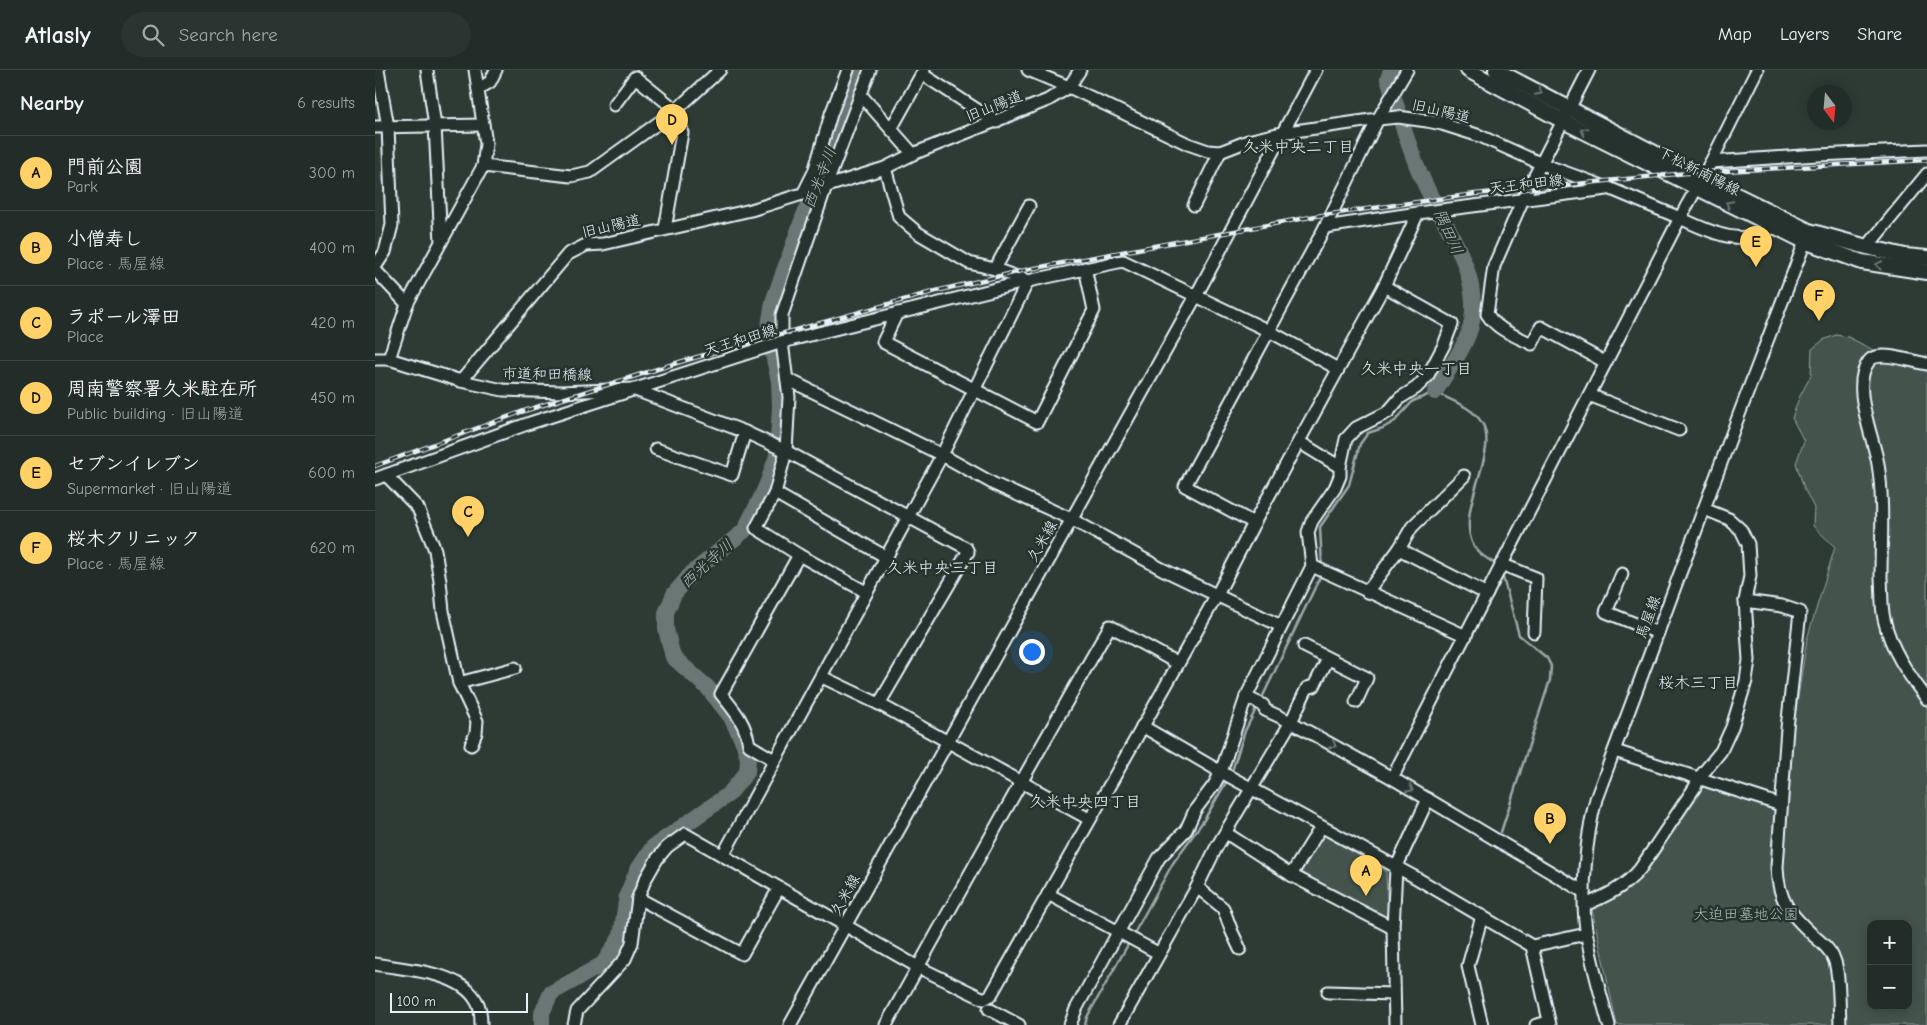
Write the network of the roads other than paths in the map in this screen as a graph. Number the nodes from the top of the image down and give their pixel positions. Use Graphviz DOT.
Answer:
graph roads {
  1 [pos="378,70"];
  2 [pos="427,70"];
  3 [pos="475,70"];
  4 [pos="496,70"];
  5 [pos="720,70"];
  6 [pos="848,70"];
  7 [pos="870,70"];
  8 [pos="1028,70"];
  9 [pos="1080,70"];
  10 [pos="1316,70"];
  11 [pos="1407,70"];
  12 [pos="1468,70"];
  13 [pos="1496,70"];
  14 [pos="1589,70"];
  15 [pos="1757,70"];
  16 [pos="923,72"];
  17 [pos="1069,87"];
  18 [pos="478,89"];
  19 [pos="861,94"];
  20 [pos="614,105"];
  21 [pos="1570,108"];
  22 [pos="676,110"];
  23 [pos="1378,118"];
  24 [pos="1563,121"];
  25 [pos="996,122"];
  26 [pos="483,125"];
  27 [pos="435,126"];
  28 [pos="375,127"];
  29 [pos="388,127"];
  30 [pos="891,129"];
  31 [pos="1281,133"];
  32 [pos="1927,150"];
  33 [pos="1220,152"];
  34 [pos="913,154"];
  35 [pos="1711,162"];
  36 [pos="1542,164"];
  37 [pos="483,166"];
  38 [pos="885,168"];
  39 [pos="1927,174"];
  40 [pos="1699,182"];
  41 [pos="826,186"];
  42 [pos="1611,189"];
  43 [pos="803,194"];
  44 [pos="1523,199"];
  45 [pos="1194,205"];
  46 [pos="1029,206"];
  47 [pos="1418,213"];
  48 [pos="1680,218"];
  49 [pos="1773,227"];
  50 [pos="1325,228"];
  51 [pos="665,229"];
  52 [pos="1807,236"];
  53 [pos="441,243"];
  54 [pos="1867,247"];
  55 [pos="1927,258"];
  56 [pos="375,268"];
  57 [pos="1085,268"];
  58 [pos="995,269"];
  59 [pos="1927,272"];
  60 [pos="1028,281"];
  61 [pos="1384,286"];
  62 [pos="1196,296"];
  63 [pos="407,304"];
  64 [pos="897,313"];
  65 [pos="1269,331"];
  66 [pos="782,342"];
  67 [pos="375,359"];
  68 [pos="389,359"];
  69 [pos="1605,362"];
  70 [pos="1927,364"];
  71 [pos="1339,369"];
  72 [pos="461,380"];
  73 [pos="787,380"];
  74 [pos="633,389"];
  75 [pos="974,389"];
  76 [pos="1589,395"];
  77 [pos="1679,430"];
  78 [pos="745,432"];
  79 [pos="1299,442"];
  80 [pos="655,449"];
  81 [pos="786,451"];
  82 [pos="942,455"];
  83 [pos="1340,467"];
  84 [pos="1464,476"];
  85 [pos="381,477"];
  86 [pos="775,493"];
  87 [pos="1704,510"];
  88 [pos="907,518"];
  89 [pos="1071,519"];
  90 [pos="1254,523"];
  91 [pos="1399,549"];
  92 [pos="799,555"];
  93 [pos="886,557"];
  94 [pos="1501,564"];
  95 [pos="1312,566"];
  96 [pos="1622,574"];
  97 [pos="866,592"];
  98 [pos="1367,592"];
  99 [pos="1487,594"];
  100 [pos="1217,595"];
  101 [pos="1745,601"];
  102 [pos="1281,626"];
  103 [pos="1533,632"];
  104 [pos="1658,633"];
  105 [pos="1466,636"];
  106 [pos="1304,646"];
  107 [pos="1327,659"];
  108 [pos="1177,663"];
  109 [pos="515,668"];
  110 [pos="821,677"];
  111 [pos="459,682"];
  112 [pos="1246,697"];
  113 [pos="1927,699"];
  114 [pos="1356,702"];
  115 [pos="879,704"];
  116 [pos="1291,722"];
  117 [pos="1142,726"];
  118 [pos="948,742"];
  119 [pos="471,745"];
  120 [pos="1615,751"];
  121 [pos="774,760"];
  122 [pos="1221,772"];
  123 [pos="1392,778"];
  124 [pos="1699,778"];
  125 [pos="1021,782"];
  126 [pos="1252,787"];
  127 [pos="1428,799"];
  128 [pos="1781,805"];
  129 [pos="1089,820"];
  130 [pos="1321,827"];
  131 [pos="1226,833"];
  132 [pos="723,855"];
  133 [pos="1396,868"];
  134 [pos="1291,875"];
  135 [pos="1197,887"];
  136 [pos="779,888"];
  137 [pos="1585,892"];
  138 [pos="1048,894"];
  139 [pos="638,898"];
  140 [pos="1585,905"];
  141 [pos="1482,916"];
  142 [pos="845,925"];
  143 [pos="1393,928"];
  144 [pos="1118,933"];
  145 [pos="1586,934"];
  146 [pos="1532,946"];
  147 [pos="1240,949"];
  148 [pos="1159,953"];
  149 [pos="375,964"];
  150 [pos="918,967"];
  151 [pos="1328,992"];
  152 [pos="1394,994"];
  153 [pos="989,1009"];
  154 [pos="1550,1023"];
  155 [pos="481,1025"];
  156 [pos="574,1025"];
  157 [pos="790,1025"];
  158 [pos="886,1025"];
  159 [pos="1019,1025"];
  160 [pos="1070,1025"];
  161 [pos="1119,1025"];
  162 [pos="1395,1025"];
  163 [pos="1483,1025"];
  164 [pos="1536,1025"];
  165 [pos="1609,1025"];
  166 [pos="1840,1025"];
  1 -- 29 [label="street"];
  2 -- 27 [label="street"];
  3 -- 18 [label="street"];
  4 -- 18 [label="street"];
  5 -- 22 [label="street"];
  6 -- 43 [label="street"];
  7 -- 19 [label="street"];
  8 -- 17 [label="street"];
  9 -- 17 [label="street"];
  10 -- 31 [label="street, 久米線"];
  11 -- 23 [label="street"];
  12 -- 24 [label="main road, 下松新南陽線"];
  13 -- 21 [label="main road, 下松新南陽線, one-way"];
  14 -- 21 [label="street"];
  15 -- 35 [label="street"];
  16 -- 25 [label="street"];
  16 -- 30 [label="street"];
  17 -- 25 [label="street, 旧山陽道"];
  17 -- 33 [label="street"];
  18 -- 26 [label="street"];
  19 -- 30 [label="street"];
  19 -- 41 [label="street"];
  20 -- 22 [label="street"];
  21 -- 24 [label="street"];
  21 -- 40 [label="main road, 下松新南陽線"];
  22 -- 37 [label="street"];
  22 -- 51 [label="street"];
  23 -- 31 [label="street, 旧山陽道"];
  23 -- 36 [label="street, 旧山陽道"];
  23 -- 50 [label="street"];
  24 -- 36 [label="street"];
  40 -- 24 [label="main road, 下松新南陽線, one-way"];
  25 -- 34 [label="street, 旧山陽道"];
  26 -- 27 [label="street"];
  26 -- 37 [label="street"];
  27 -- 29 [label="street"];
  27 -- 53 [label="street"];
  28 -- 29 [label="street"];
  29 -- 56 [label="street"];
  30 -- 34 [label="street"];
  31 -- 33 [label="street, 旧山陽道"];
  31 -- 62 [label="street, 久米線"];
  32 -- 35 [label="street"];
  33 -- 45 [label="street"];
  34 -- 38 [label="street, 旧山陽道"];
  35 -- 40 [label="street"];
  36 -- 42 [label="street, 旧山陽道"];
  36 -- 44 [label="street"];
  37 -- 53 [label="street"];
  38 -- 41 [label="street, 旧山陽道"];
  38 -- 58 [label="street"];
  39 -- 54 [label="street"];
  40 -- 48 [label="street"];
  49 -- 40 [label="main road, 下松新南陽線, one-way"];
  40 -- 52 [label="main road, 下松新南陽線"];
  41 -- 43 [label="street, 旧山陽道"];
  41 -- 66 [label="street"];
  42 -- 44 [label="street, 天王和田線"];
  42 -- 48 [label="street, 天王和田線"];
  43 -- 51 [label="street, 旧山陽道"];
  44 -- 47 [label="street, 天王和田線"];
  44 -- 69 [label="street"];
  46 -- 58 [label="street"];
  47 -- 50 [label="street, 天王和田線"];
  47 -- 61 [label="street"];
  48 -- 49 [label="street"];
  48 -- 69 [label="street"];
  49 -- 52 [label="main road, 下松新南陽線"];
  50 -- 65 [label="street"];
  51 -- 72 [label="street, 旧山陽道"];
  52 -- 54 [label="main road, 下松新南陽線"];
  59 -- 52 [label="main road, 下松新南陽線, one-way"];
  52 -- 87 [label="street, 馬屋線"];
  53 -- 63 [label="street"];
  54 -- 55 [label="main road, 下松新南陽線"];
  56 -- 63 [label="street"];
  57 -- 60 [label="street, 天王和田線"];
  57 -- 62 [label="street, 天王和田線"];
  57 -- 75 [label="street"];
  58 -- 60 [label="street"];
  60 -- 64 [label="street, 天王和田線"];
  60 -- 75 [label="street"];
  61 -- 71 [label="street"];
  61 -- 83 [label="street"];
  62 -- 65 [label="street"];
  62 -- 89 [label="street, 久米線"];
  63 -- 68 [label="street"];
  64 -- 66 [label="street, 天王和田線"];
  64 -- 75 [label="street"];
  65 -- 71 [label="street"];
  65 -- 90 [label="street"];
  66 -- 73 [label="street"];
  66 -- 74 [label="street, 天王和田線"];
  67 -- 68 [label="street, 市道和田橋線"];
  68 -- 72 [label="street, 市道和田橋線"];
  69 -- 76 [label="street"];
  70 -- 113 [label="street"];
  71 -- 79 [label="street"];
  72 -- 74 [label="street, 市道和田橋線"];
  73 -- 81 [label="street"];
  73 -- 82 [label="street"];
  74 -- 78 [label="street"];
  74 -- 85 [label="street, 天王和田線"];
  75 -- 82 [label="street"];
  76 -- 77 [label="street"];
  76 -- 94 [label="street"];
  78 -- 80 [label="street"];
  78 -- 81 [label="street"];
  79 -- 83 [label="street"];
  79 -- 90 [label="street"];
  81 -- 86 [label="street"];
  81 -- 88 [label="street"];
  82 -- 88 [label="street"];
  82 -- 89 [label="street"];
  83 -- 95 [label="street"];
  84 -- 91 [label="street"];
  85 -- 111 [label="street"];
  86 -- 92 [label="street"];
  86 -- 93 [label="street"];
  87 -- 101 [label="street"];
  87 -- 104 [label="street, 馬屋線"];
  88 -- 93 [label="street"];
  88 -- 115 [label="street"];
  89 -- 100 [label="street"];
  89 -- 118 [label="street, 久米線"];
  90 -- 100 [label="street"];
  91 -- 98 [label="street"];
  91 -- 99 [label="street"];
  92 -- 97 [label="street"];
  92 -- 121 [label="street"];
  93 -- 97 [label="street"];
  94 -- 99 [label="street"];
  94 -- 103 [label="street"];
  95 -- 98 [label="street"];
  95 -- 102 [label="street"];
  96 -- 104 [label="street"];
  97 -- 110 [label="street"];
  98 -- 105 [label="street"];
  99 -- 105 [label="street"];
  100 -- 102 [label="street"];
  100 -- 108 [label="street"];
  101 -- 124 [label="street"];
  101 -- 128 [label="street"];
  102 -- 112 [label="street"];
  104 -- 120 [label="street, 馬屋線"];
  105 -- 123 [label="street"];
  106 -- 107 [label="street"];
  107 -- 114 [label="street"];
  107 -- 116 [label="street"];
  108 -- 117 [label="street"];
  108 -- 125 [label="street"];
  109 -- 111 [label="street"];
  110 -- 115 [label="street"];
  110 -- 121 [label="street"];
  111 -- 119 [label="street"];
  112 -- 116 [label="street"];
  112 -- 122 [label="street"];
  115 -- 118 [label="street"];
  116 -- 123 [label="street, one-way"];
  116 -- 126 [label="street"];
  117 -- 122 [label="street"];
  117 -- 129 [label="street"];
  118 -- 125 [label="street"];
  118 -- 142 [label="street, 久米線"];
  120 -- 124 [label="street"];
  120 -- 137 [label="street, 馬屋線"];
  121 -- 132 [label="street"];
  122 -- 126 [label="street"];
  122 -- 144 [label="street"];
  123 -- 127 [label="street, one-way"];
  124 -- 128 [label="street"];
  124 -- 140 [label="street"];
  125 -- 129 [label="street"];
  125 -- 150 [label="street"];
  126 -- 130 [label="street"];
  126 -- 131 [label="street"];
  127 -- 133 [label="street"];
  127 -- 137 [label="street"];
  128 -- 166 [label="street"];
  129 -- 138 [label="street"];
  130 -- 133 [label="street"];
  130 -- 134 [label="street"];
  131 -- 134 [label="street"];
  131 -- 135 [label="street"];
  132 -- 136 [label="street"];
  132 -- 139 [label="street"];
  133 -- 141 [label="street"];
  133 -- 143 [label="street"];
  134 -- 143 [label="street"];
  135 -- 147 [label="street"];
  135 -- 148 [label="street"];
  136 -- 139 [label="street"];
  136 -- 142 [label="street"];
  137 -- 140 [label="street, 馬屋線"];
  138 -- 144 [label="street"];
  138 -- 150 [label="street"];
  139 -- 156 [label="street"];
  140 -- 145 [label="street, 馬屋線"];
  141 -- 146 [label="street"];
  141 -- 163 [label="street"];
  142 -- 150 [label="street"];
  142 -- 157 [label="street, 久米線"];
  143 -- 152 [label="street"];
  144 -- 148 [label="street"];
  144 -- 160 [label="street"];
  145 -- 146 [label="street"];
  145 -- 165 [label="street, 馬屋線"];
  146 -- 154 [label="street"];
  148 -- 161 [label="street"];
  149 -- 155 [label="street"];
  150 -- 158 [label="street"];
  151 -- 152 [label="street"];
  152 -- 162 [label="street"];
  153 -- 159 [label="street"];
  154 -- 164 [label="street"];
}
